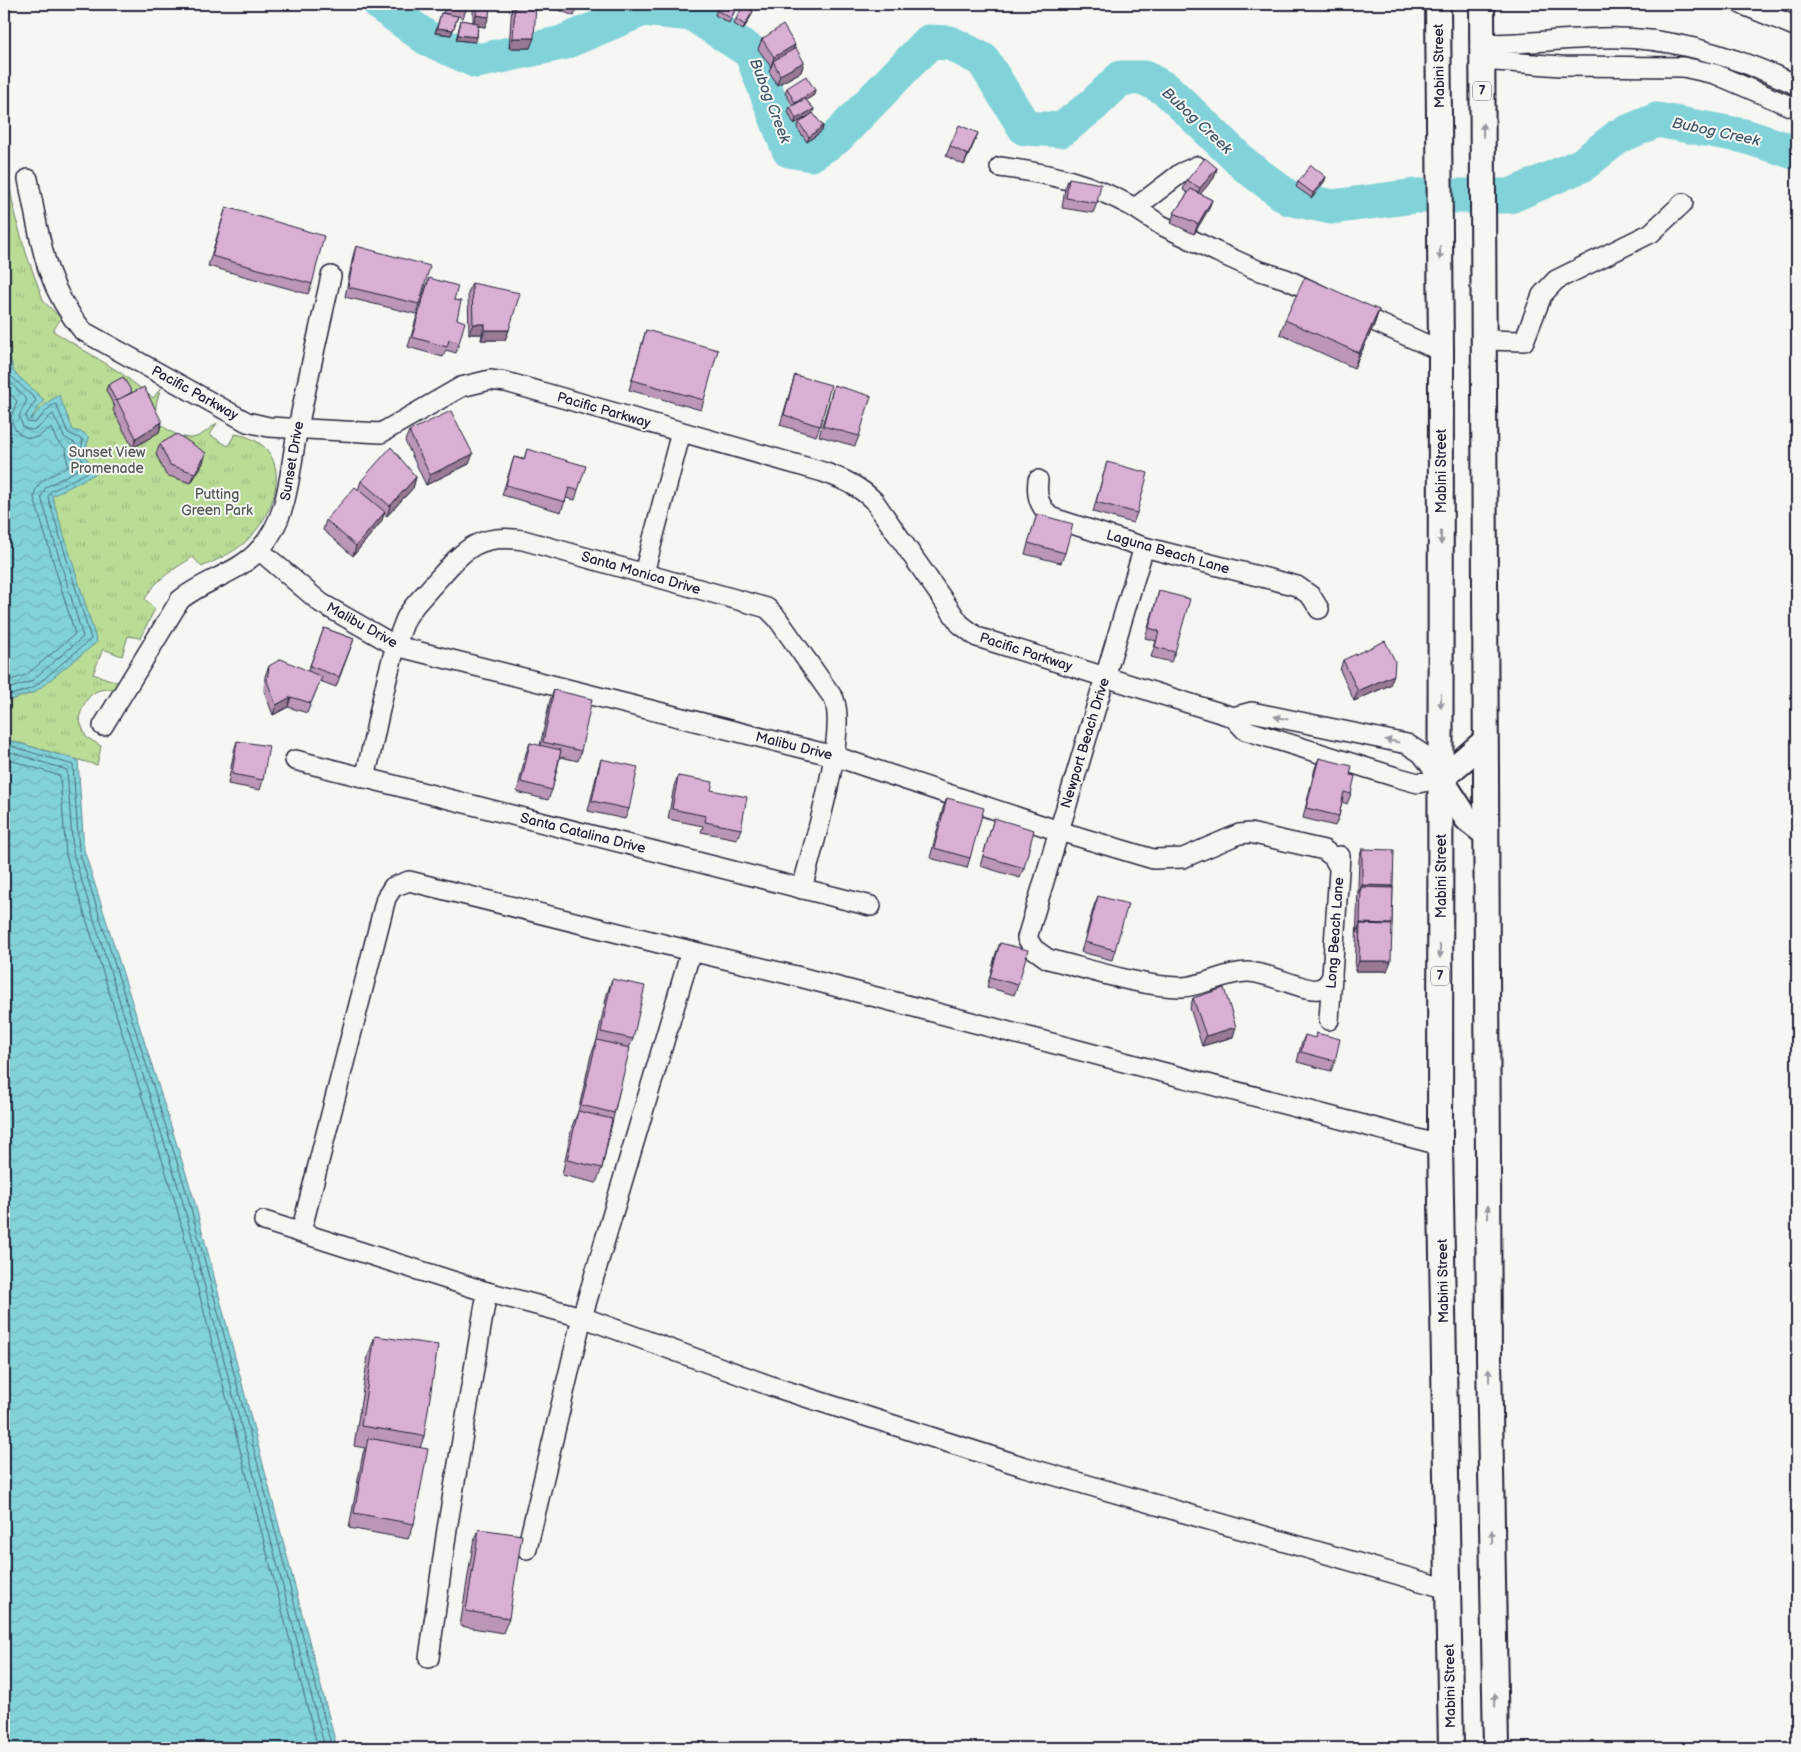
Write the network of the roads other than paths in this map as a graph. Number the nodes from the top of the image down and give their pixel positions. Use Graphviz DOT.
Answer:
graph roads {
  1 [pos="1438,4"];
  2 [pos="1482,4"];
  3 [pos="1741,4"];
  4 [pos="1797,27"];
  5 [pos="1482,52"];
  6 [pos="1797,85"];
  7 [pos="1797,109"];
  8 [pos="1197,166"];
  9 [pos="1000,167"];
  10 [pos="28,178"];
  11 [pos="1683,203"];
  12 [pos="1135,208"];
  13 [pos="331,276"];
  14 [pos="1483,340"];
  15 [pos="1441,351"];
  16 [pos="298,429"];
  17 [pos="681,432"];
  18 [pos="1038,480"];
  19 [pos="1144,547"];
  20 [pos="259,550"];
  21 [pos="644,573"];
  22 [pos="1319,609"];
  23 [pos="396,646"];
  24 [pos="1105,677"];
  25 [pos="1234,716"];
  26 [pos="103,726"];
  27 [pos="1362,736"];
  28 [pos="1485,741"];
  29 [pos="834,756"];
  30 [pos="295,760"];
  31 [pos="1354,764"];
  32 [pos="365,778"];
  33 [pos="1441,780"];
  34 [pos="1059,831"];
  35 [pos="1486,834"];
  36 [pos="1340,847"];
  37 [pos="1339,867"];
  38 [pos="802,889"];
  39 [pos="872,906"];
  40 [pos="691,951"];
  41 [pos="1332,977"];
  42 [pos="1329,1020"];
  43 [pos="1440,1145"];
  44 [pos="264,1221"];
  45 [pos="301,1232"];
  46 [pos="487,1292"];
  47 [pos="582,1317"];
  48 [pos="527,1548"];
  49 [pos="1448,1589"];
  50 [pos="429,1658"];
  51 [pos="1451,1748"];
  52 [pos="1496,1748"];
  1 -- 15 [label="main road, Mabini Street / 7, one-way"];
  2 -- 5 [label="main road, 7"];
  3 -- 4 [label="street"];
  5 -- 6 [label="street"];
  5 -- 7 [label="street"];
  14 -- 5 [label="main road, 7, one-way"];
  8 -- 12 [label="street"];
  9 -- 12 [label="street"];
  10 -- 16 [label="street, Pacific Parkway"];
  11 -- 14 [label="street"];
  12 -- 15 [label="street"];
  13 -- 16 [label="street, Sunset Drive"];
  14 -- 28 [label="main road, 7"];
  15 -- 33 [label="main road, Mabini Street / 7, one-way"];
  16 -- 17 [label="street, Pacific Parkway"];
  16 -- 20 [label="street, Sunset Drive"];
  17 -- 21 [label="street"];
  17 -- 24 [label="street, Pacific Parkway"];
  18 -- 19 [label="street, Laguna Beach Lane"];
  19 -- 22 [label="street, Laguna Beach Lane"];
  19 -- 24 [label="street, Newport Beach Drive"];
  20 -- 23 [label="street, Malibu Drive"];
  20 -- 26 [label="street, Sunset Drive"];
  21 -- 23 [label="street, Santa Monica Drive"];
  21 -- 29 [label="street, Santa Monica Drive"];
  23 -- 29 [label="street, Malibu Drive"];
  23 -- 32 [label="street, Santa Monica Drive"];
  24 -- 25 [label="street, Pacific Parkway"];
  24 -- 34 [label="street, Newport Beach Drive"];
  27 -- 25 [label="street, Pacific Parkway, one-way"];
  25 -- 31 [label="street, Pacific Parkway"];
  27 -- 31 [label="street"];
  33 -- 27 [label="street, Pacific Parkway, one-way"];
  28 -- 33 [label="main road"];
  28 -- 35 [label="main road, 7"];
  29 -- 34 [label="street, Malibu Drive"];
  29 -- 38 [label="street, Santa Monica Drive"];
  30 -- 32 [label="street, Santa Catalina Drive"];
  31 -- 33 [label="street, Pacific Parkway"];
  32 -- 38 [label="street, Santa Catalina Drive"];
  33 -- 35 [label="main road"];
  33 -- 43 [label="main road, Mabini Street / 7, one-way"];
  34 -- 37 [label="street, Malibu Drive"];
  34 -- 41 [label="street, Newport Beach Drive"];
  52 -- 35 [label="main road, 7, one-way"];
  36 -- 37 [label="street, Long Beach Lane"];
  37 -- 41 [label="street, Long Beach Lane"];
  38 -- 39 [label="street, Santa Catalina Drive"];
  40 -- 43 [label="street"];
  40 -- 45 [label="street"];
  40 -- 47 [label="street"];
  41 -- 42 [label="street, Long Beach Lane"];
  43 -- 49 [label="main road, Mabini Street / 7"];
  44 -- 45 [label="street"];
  45 -- 46 [label="street"];
  46 -- 47 [label="street"];
  46 -- 50 [label="street"];
  47 -- 48 [label="street"];
  47 -- 49 [label="street"];
  49 -- 51 [label="main road, Mabini Street / 7"];
}
